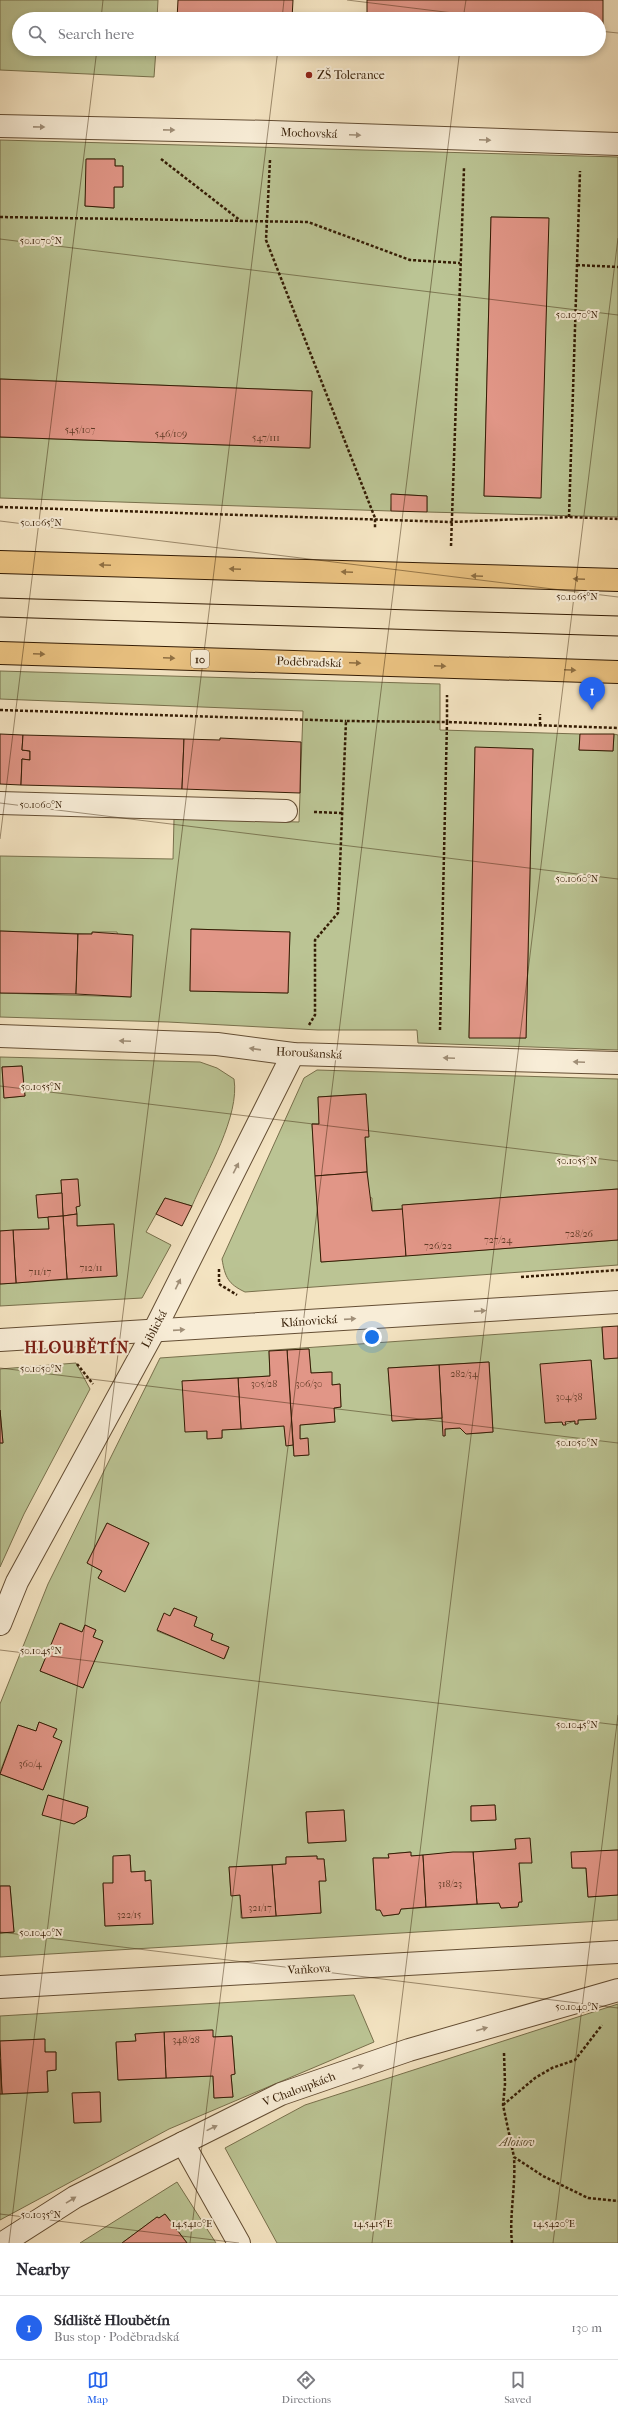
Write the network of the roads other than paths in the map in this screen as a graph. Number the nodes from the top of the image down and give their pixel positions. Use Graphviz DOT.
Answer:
graph roads {
  1 [pos="0,126"];
  2 [pos="618,144"];
  3 [pos="0,562"];
  4 [pos="618,580"];
  5 [pos="0,653"];
  6 [pos="618,672"];
  7 [pos="0,803"];
  8 [pos="286,812"];
  9 [pos="0,1036"];
  10 [pos="293,1054"];
  11 [pos="618,1063"];
  12 [pos="618,1302"];
  13 [pos="154,1331"];
  14 [pos="0,1340"];
  15 [pos="0,1624"];
  16 [pos="618,1952"];
  17 [pos="0,1986"];
  18 [pos="618,1990"];
  19 [pos="183,2142"];
  20 [pos="3,2243"];
  21 [pos="238,2243"];
  1 -- 2 [label="street, Mochovská, one-way"];
  4 -- 3 [label="main road, one-way"];
  5 -- 6 [label="main road, Poděbradská / 10, one-way"];
  7 -- 8 [label="street"];
  10 -- 9 [label="street, Horoušanská, one-way"];
  11 -- 10 [label="street, Horoušanská, one-way"];
  13 -- 10 [label="street, Liblická, one-way"];
  13 -- 12 [label="street, Klánovická, one-way"];
  13 -- 14 [label="street, Klánovická"];
  13 -- 15 [label="street, Liblická"];
  16 -- 17 [label="street, Vaňkova"];
  19 -- 18 [label="street, V Chaloupkách, one-way"];
  20 -- 19 [label="street, V Chaloupkách, one-way"];
  19 -- 21 [label="street"];
}
